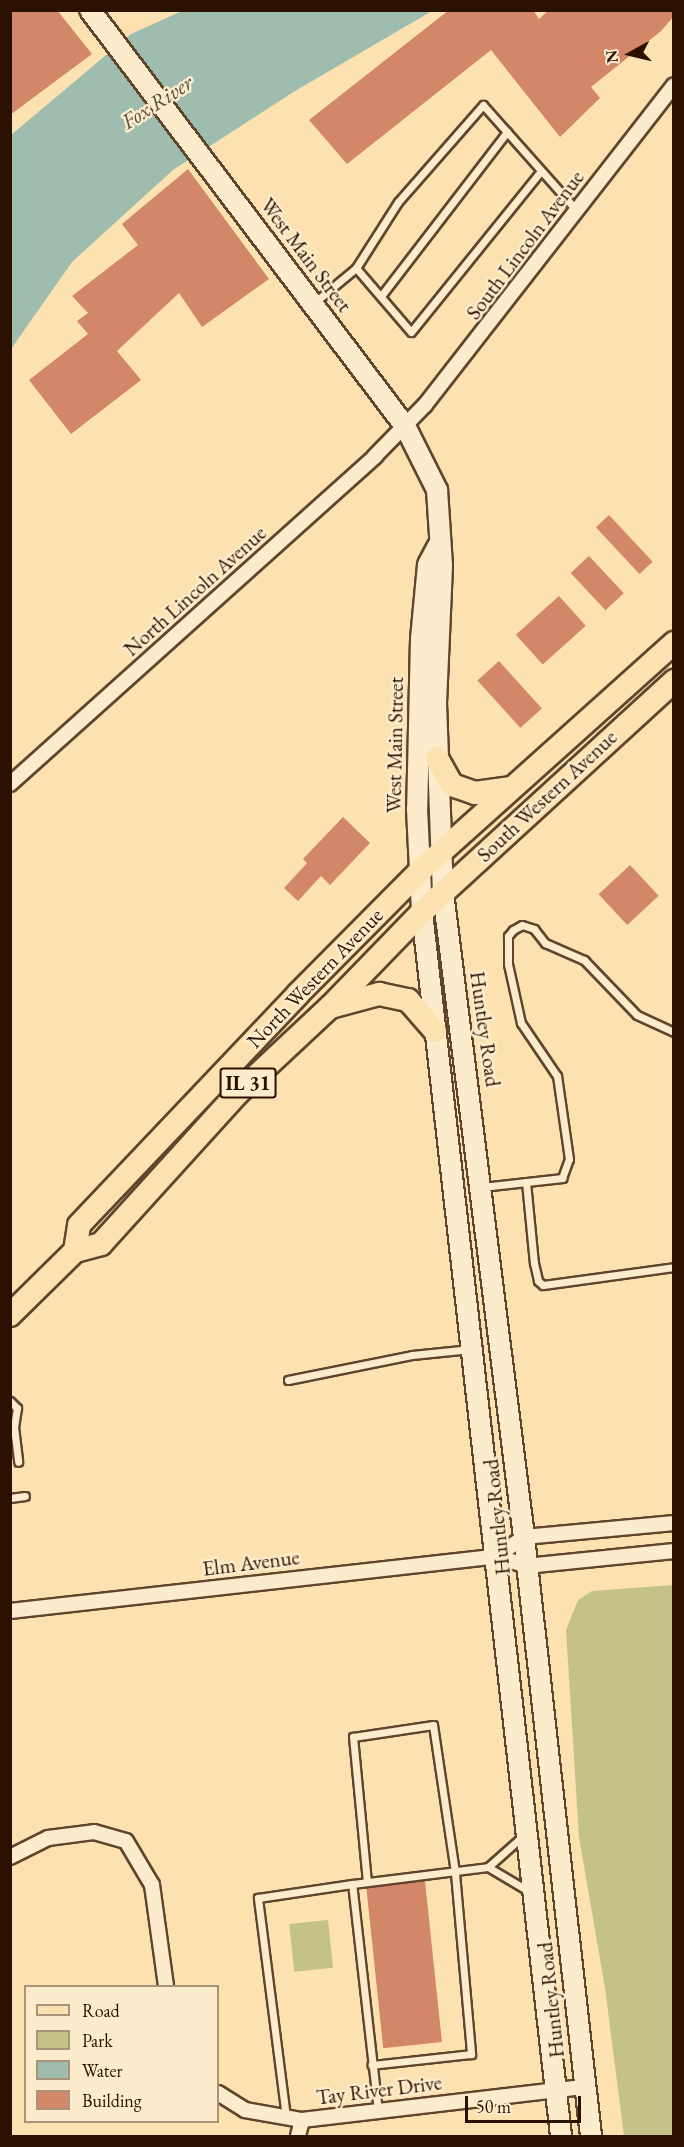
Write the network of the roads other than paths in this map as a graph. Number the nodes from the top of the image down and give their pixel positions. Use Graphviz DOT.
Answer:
graph roads {
  1 [pos="90,10"];
  2 [pos="674,85"];
  3 [pos="507,132"];
  4 [pos="541,171"];
  5 [pos="577,211"];
  6 [pos="356,268"];
  7 [pos="381,296"];
  8 [pos="313,304"];
  9 [pos="405,426"];
  10 [pos="438,546"];
  11 [pos="674,643"];
  12 [pos="674,681"];
  13 [pos="437,758"];
  14 [pos="10,784"];
  15 [pos="510,788"];
  16 [pos="440,855"];
  17 [pos="421,870"];
  18 [pos="443,893"];
  19 [pos="422,912"];
  20 [pos="330,1007"];
  21 [pos="435,1031"];
  22 [pos="674,1032"];
  23 [pos="526,1182"];
  24 [pos="482,1187"];
  25 [pos="75,1251"];
  26 [pos="674,1267"];
  27 [pos="10,1315"];
  28 [pos="474,1349"];
  29 [pos="288,1380"];
  30 [pos="10,1401"];
  31 [pos="12,1427"];
  32 [pos="18,1462"];
  33 [pos="25,1496"];
  34 [pos="10,1498"];
  35 [pos="674,1523"];
  36 [pos="524,1537"];
  37 [pos="674,1551"];
  38 [pos="497,1556"];
  39 [pos="526,1566"];
  40 [pos="10,1611"];
  41 [pos="528,1831"];
  42 [pos="10,1857"];
  43 [pos="488,1867"];
  44 [pos="456,1873"];
  45 [pos="367,1882"];
  46 [pos="352,1884"];
  47 [pos="534,1894"];
  48 [pos="166,1985"];
  49 [pos="372,2065"];
  50 [pos="585,2087"];
  51 [pos="555,2091"];
  52 [pos="219,2094"];
  53 [pos="378,2111"];
  54 [pos="286,2117"];
  55 [pos="302,2120"];
  56 [pos="298,2136"];
  57 [pos="561,2136"];
  58 [pos="591,2136"];
  1 -- 8 [label="street, West Main Street"];
  2 -- 5 [label="street, South Lincoln Avenue"];
  3 -- 4 [label="lane"];
  3 -- 6 [label="lane"];
  3 -- 7 [label="lane"];
  4 -- 5 [label="lane"];
  4 -- 7 [label="lane"];
  5 -- 9 [label="street, South Lincoln Avenue"];
  6 -- 7 [label="lane"];
  6 -- 8 [label="lane"];
  8 -- 9 [label="street, West Main Street"];
  9 -- 10 [label="street, West Main Street"];
  9 -- 14 [label="street, North Lincoln Avenue"];
  10 -- 13 [label="street, West Main Street"];
  10 -- 17 [label="street, West Main Street"];
  11 -- 15 [label="main road, South Western Avenue"];
  12 -- 18 [label="main road, South Western Avenue / IL 31"];
  13 -- 15 [label="main road"];
  13 -- 16 [label="street, West Main Street"];
  15 -- 16 [label="main road, South Western Avenue"];
  16 -- 17 [label="main road, South Western Avenue"];
  16 -- 18 [label="street, West Main Street"];
  17 -- 19 [label="street, West Main Street"];
  17 -- 25 [label="main road, North Western Avenue"];
  18 -- 19 [label="main road, South Western Avenue / IL 31"];
  18 -- 24 [label="street, Huntley Road"];
  19 -- 20 [label="main road, North Western Avenue / IL 31"];
  19 -- 21 [label="street, Huntley Road"];
  20 -- 21 [label="main road"];
  20 -- 25 [label="main road, North Western Avenue / IL 31"];
  21 -- 28 [label="street, Huntley Road"];
  22 -- 23 [label="lane"];
  23 -- 24 [label="lane"];
  23 -- 26 [label="lane"];
  24 -- 36 [label="street, Huntley Road"];
  25 -- 27 [label="main road, North Western Avenue / IL 31"];
  28 -- 29 [label="lane"];
  28 -- 38 [label="street, Huntley Road"];
  30 -- 31 [label="lane"];
  31 -- 32 [label="lane"];
  33 -- 34 [label="lane"];
  35 -- 36 [label="street, Elm Avenue"];
  36 -- 38 [label="street, Elm Avenue"];
  36 -- 39 [label="street, Huntley Road"];
  37 -- 39 [label="street, Elm Avenue"];
  38 -- 39 [label="street, Elm Avenue"];
  38 -- 40 [label="street, Elm Avenue"];
  38 -- 41 [label="street, Huntley Road"];
  39 -- 50 [label="street, Huntley Road"];
  41 -- 43 [label="lane"];
  41 -- 47 [label="street, Huntley Road"];
  42 -- 48 [label="street"];
  43 -- 44 [label="lane"];
  43 -- 47 [label="lane"];
  44 -- 45 [label="lane"];
  44 -- 45 [label="lane"];
  44 -- 49 [label="lane"];
  45 -- 46 [label="lane"];
  46 -- 49 [label="lane"];
  46 -- 54 [label="lane"];
  47 -- 51 [label="street, Huntley Road"];
  49 -- 53 [label="lane"];
  50 -- 51 [label="street, Tay River Drive"];
  50 -- 58 [label="street, Huntley Road"];
  51 -- 53 [label="street, Tay River Drive"];
  51 -- 57 [label="street, Huntley Road"];
  52 -- 54 [label="street, Tay River Drive"];
  53 -- 55 [label="street, Tay River Drive"];
  54 -- 55 [label="street, Tay River Drive"];
  55 -- 56 [label="street"];
}
